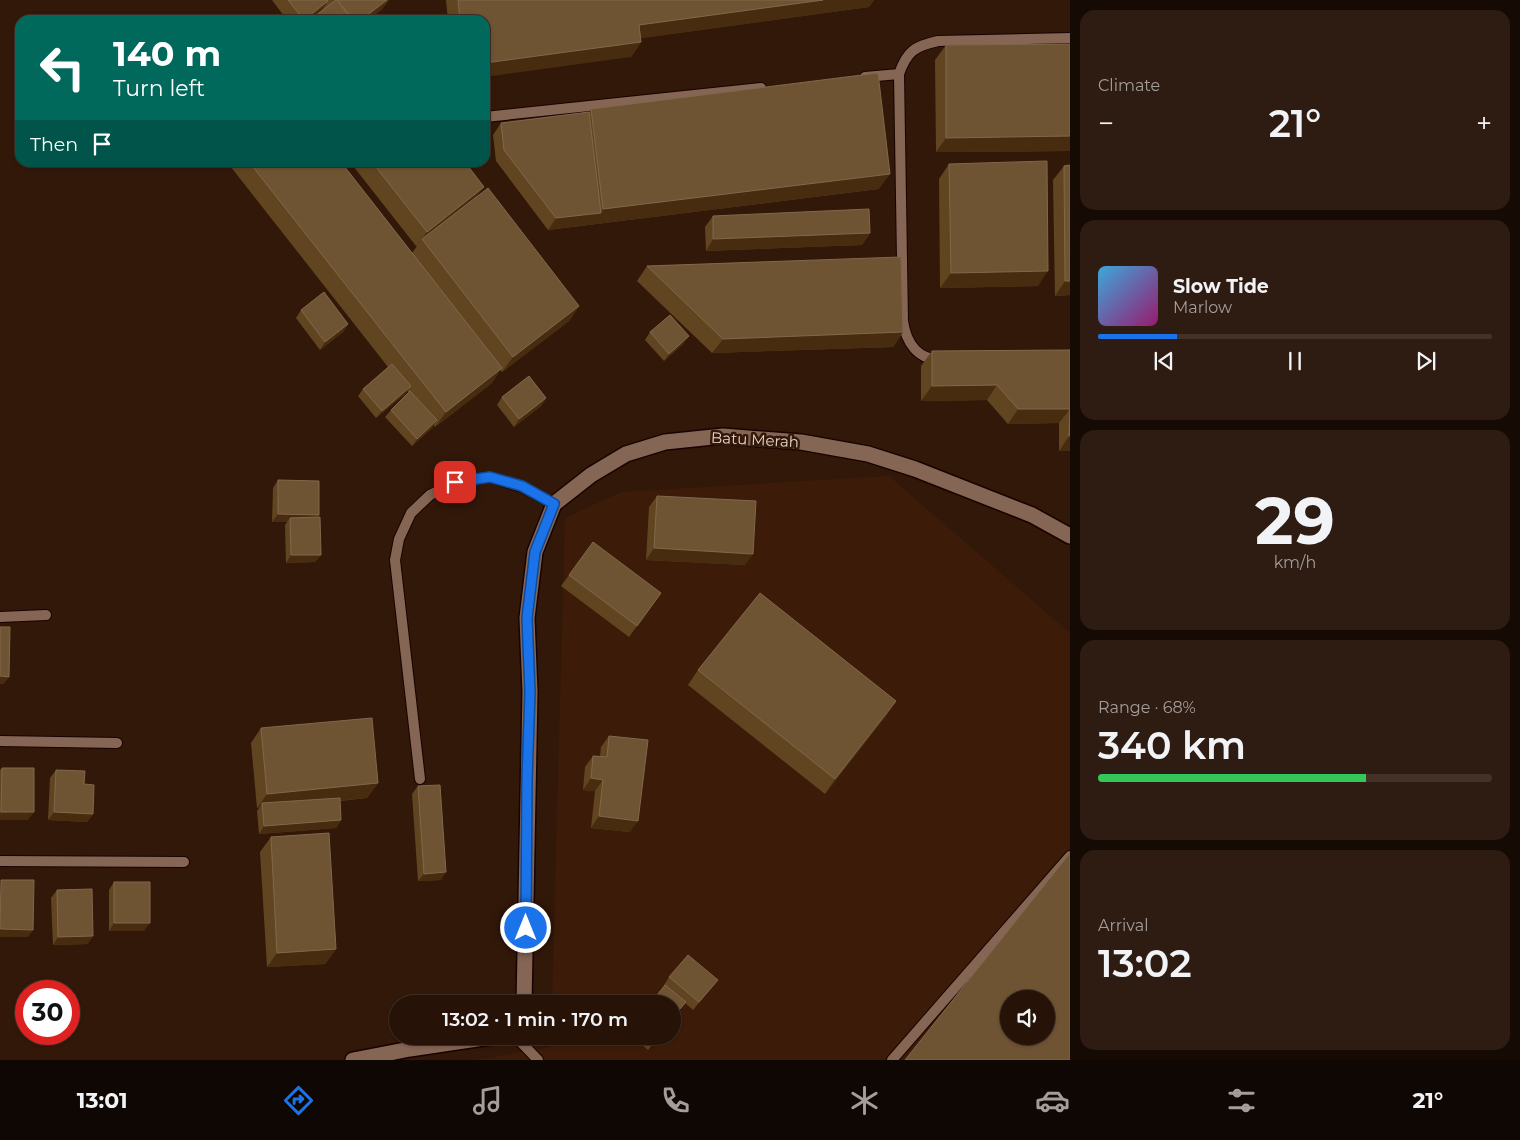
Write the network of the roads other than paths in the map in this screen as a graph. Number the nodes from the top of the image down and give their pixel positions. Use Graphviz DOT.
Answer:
graph roads {
  1 [pos="1070,38"];
  2 [pos="899,74"];
  3 [pos="850,79"];
  4 [pos="771,87"];
  5 [pos="490,116"];
  6 [pos="953,360"];
  7 [pos="554,504"];
  8 [pos="1070,536"];
  9 [pos="46,616"];
  10 [pos="0,617"];
  11 [pos="0,741"];
  12 [pos="118,743"];
  13 [pos="420,779"];
  14 [pos="1070,856"];
  15 [pos="0,861"];
  16 [pos="184,862"];
  17 [pos="524,995"];
  18 [pos="437,1045"];
  19 [pos="524,1045"];
  20 [pos="353,1060"];
  21 [pos="538,1060"];
  22 [pos="892,1060"];
  1 -- 2 [label="lane"];
  2 -- 3 [label="lane"];
  2 -- 6 [label="lane"];
  4 -- 5 [label="lane"];
  7 -- 8 [label="street, Batu Merah"];
  7 -- 13 [label="lane"];
  7 -- 17 [label="street"];
  9 -- 10 [label="lane"];
  11 -- 12 [label="lane"];
  14 -- 22 [label="lane"];
  15 -- 16 [label="lane"];
  18 -- 20 [label="street"];
  19 -- 21 [label="lane"];
}
